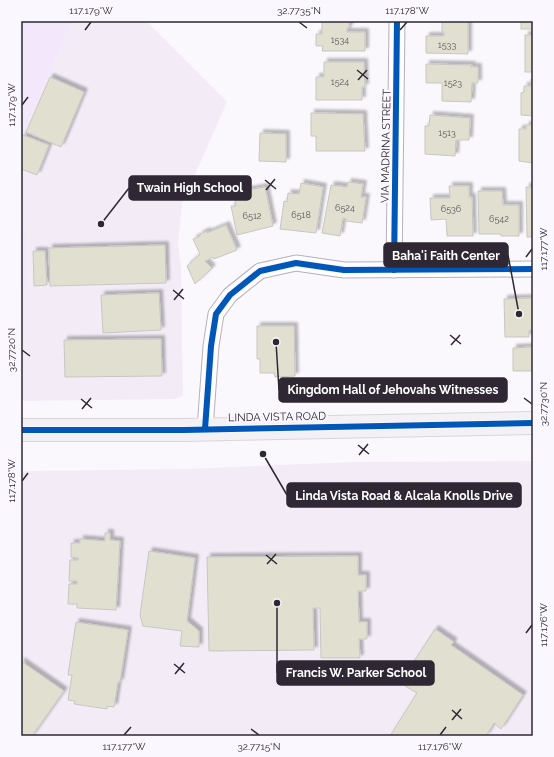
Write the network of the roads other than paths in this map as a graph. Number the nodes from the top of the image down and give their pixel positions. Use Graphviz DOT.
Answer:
graph roads {
  1 [pos="397,21"];
  2 [pos="533,269"];
  3 [pos="394,270"];
  4 [pos="533,423"];
  5 [pos="205,429"];
  6 [pos="21,430"];
  1 -- 3 [label="street, VIA MADRINA STREET"];
  2 -- 3 [label="street"];
  3 -- 5 [label="street"];
  4 -- 5 [label="main road, LINDA VISTA ROAD"];
  5 -- 6 [label="main road, LINDA VISTA ROAD"];
}
